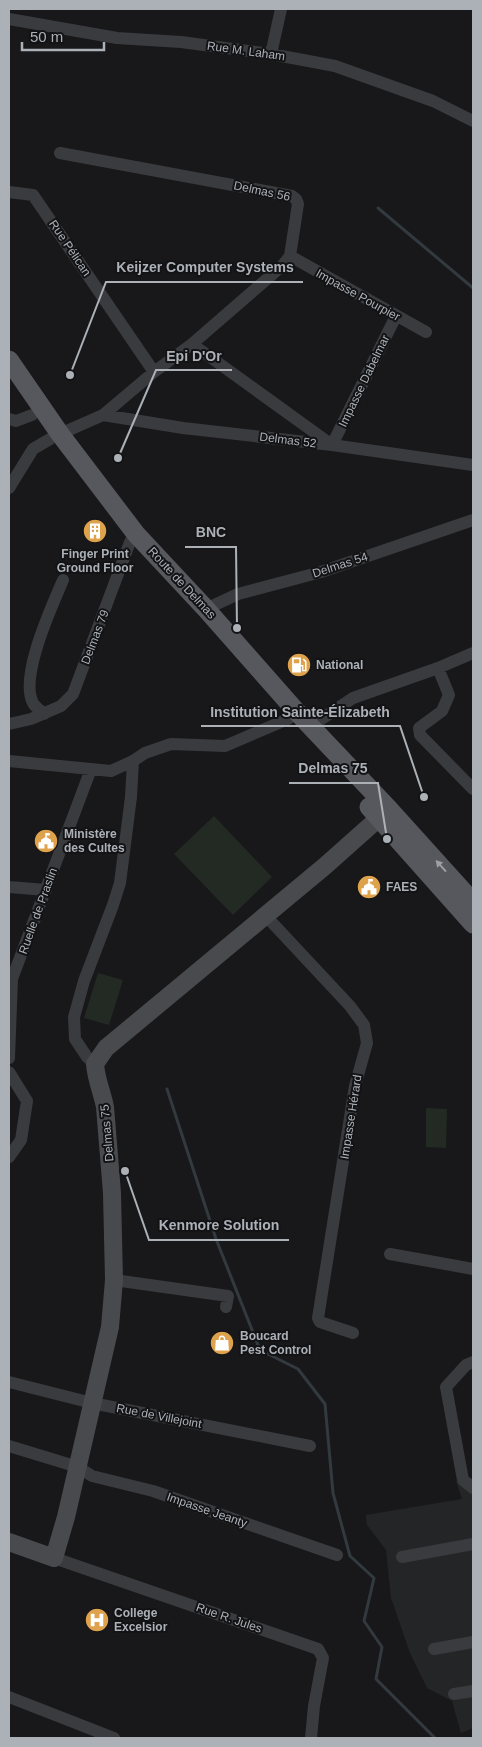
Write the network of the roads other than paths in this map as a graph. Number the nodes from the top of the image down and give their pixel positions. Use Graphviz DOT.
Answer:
graph roads {
  1 [pos="281,9"];
  2 [pos="9,18"];
  3 [pos="271,54"];
  4 [pos="473,121"];
  5 [pos="60,153"];
  6 [pos="9,192"];
  7 [pos="290,256"];
  8 [pos="396,316"];
  9 [pos="426,332"];
  10 [pos="192,344"];
  11 [pos="9,360"];
  12 [pos="154,372"];
  13 [pos="9,382"];
  14 [pos="32,415"];
  15 [pos="103,415"];
  16 [pos="9,419"];
  17 [pos="55,437"];
  18 [pos="332,445"];
  19 [pos="473,465"];
  20 [pos="9,488"];
  21 [pos="473,520"];
  22 [pos="133,538"];
  23 [pos="63,580"];
  24 [pos="206,609"];
  25 [pos="473,653"];
  26 [pos="438,668"];
  27 [pos="44,714"];
  28 [pos="292,715"];
  29 [pos="9,724"];
  30 [pos="311,726"];
  31 [pos="9,761"];
  32 [pos="133,761"];
  33 [pos="91,768"];
  34 [pos="473,789"];
  35 [pos="385,814"];
  36 [pos="9,887"];
  37 [pos="46,890"];
  38 [pos="473,902"];
  39 [pos="265,915"];
  40 [pos="473,924"];
  41 [pos="9,1058"];
  42 [pos="94,1064"];
  43 [pos="9,1072"];
  44 [pos="9,1157"];
  45 [pos="390,1254"];
  46 [pos="473,1269"];
  47 [pos="114,1280"];
  48 [pos="226,1307"];
  49 [pos="353,1333"];
  50 [pos="473,1362"];
  51 [pos="9,1382"];
  52 [pos="92,1403"];
  53 [pos="9,1446"];
  54 [pos="310,1446"];
  55 [pos="78,1467"];
  56 [pos="473,1488"];
  57 [pos="9,1542"];
  58 [pos="473,1544"];
  59 [pos="337,1554"];
  60 [pos="402,1557"];
  61 [pos="54,1558"];
  62 [pos="473,1642"];
  63 [pos="434,1649"];
  64 [pos="473,1691"];
  65 [pos="454,1694"];
  66 [pos="9,1697"];
  67 [pos="114,1738"];
  68 [pos="311,1738"];
  1 -- 3 [label="street"];
  2 -- 3 [label="street, Rue M. Laham"];
  3 -- 4 [label="street, Rue M. Laham"];
  5 -- 7 [label="street, Delmas 56"];
  6 -- 12 [label="street, Rue Pélican"];
  7 -- 8 [label="street, Impasse Pourpier"];
  7 -- 10 [label="street"];
  8 -- 9 [label="street, Impasse Pourpier"];
  8 -- 18 [label="street, Impasse Dabelmar"];
  10 -- 12 [label="street"];
  10 -- 18 [label="street"];
  11 -- 17 [label="main road, Route de Delmas"];
  12 -- 15 [label="street"];
  13 -- 14 [label="main road, Route de Delmas"];
  14 -- 16 [label="street"];
  14 -- 17 [label="main road, Route de Delmas"];
  15 -- 17 [label="street"];
  15 -- 18 [label="street, Delmas 52"];
  17 -- 20 [label="street"];
  17 -- 22 [label="main road, Route de Delmas"];
  18 -- 19 [label="street, Delmas 52"];
  21 -- 24 [label="street, Delmas 54"];
  22 -- 24 [label="main road, Route de Delmas"];
  22 -- 27 [label="street, Delmas 79"];
  22 -- 28 [label="main road, Route de Delmas"];
  23 -- 27 [label="street"];
  24 -- 28 [label="main road, Route de Delmas"];
  25 -- 26 [label="street"];
  26 -- 30 [label="street"];
  26 -- 34 [label="street"];
  27 -- 29 [label="street, Delmas 79"];
  28 -- 30 [label="main road, Route de Delmas"];
  28 -- 32 [label="street"];
  28 -- 35 [label="main road, Route de Delmas"];
  30 -- 35 [label="main road, Route de Delmas"];
  31 -- 33 [label="street"];
  32 -- 33 [label="street"];
  32 -- 42 [label="street"];
  33 -- 37 [label="street, Ruelle de Praslin"];
  38 -- 35 [label="main road, Route de Delmas, one-way"];
  35 -- 39 [label="street"];
  35 -- 40 [label="main road, Route de Delmas"];
  36 -- 37 [label="street"];
  37 -- 41 [label="street, Ruelle de Praslin"];
  39 -- 42 [label="street"];
  39 -- 49 [label="street, Impasse Hérard"];
  42 -- 47 [label="street, Delmas 75"];
  43 -- 44 [label="street"];
  45 -- 46 [label="street"];
  47 -- 48 [label="street"];
  47 -- 52 [label="street, Delmas 75"];
  50 -- 56 [label="street"];
  51 -- 52 [label="street, Rue de Villejoint"];
  52 -- 54 [label="street, Rue de Villejoint"];
  52 -- 55 [label="street, Delmas 75"];
  53 -- 55 [label="street, Impasse Jeanty"];
  55 -- 59 [label="street, Impasse Jeanty"];
  55 -- 61 [label="street, Delmas 75"];
  57 -- 61 [label="street"];
  58 -- 60 [label="street"];
  61 -- 68 [label="street, Rue R. Jules"];
  62 -- 63 [label="street"];
  64 -- 65 [label="street"];
  66 -- 67 [label="street"];
}
